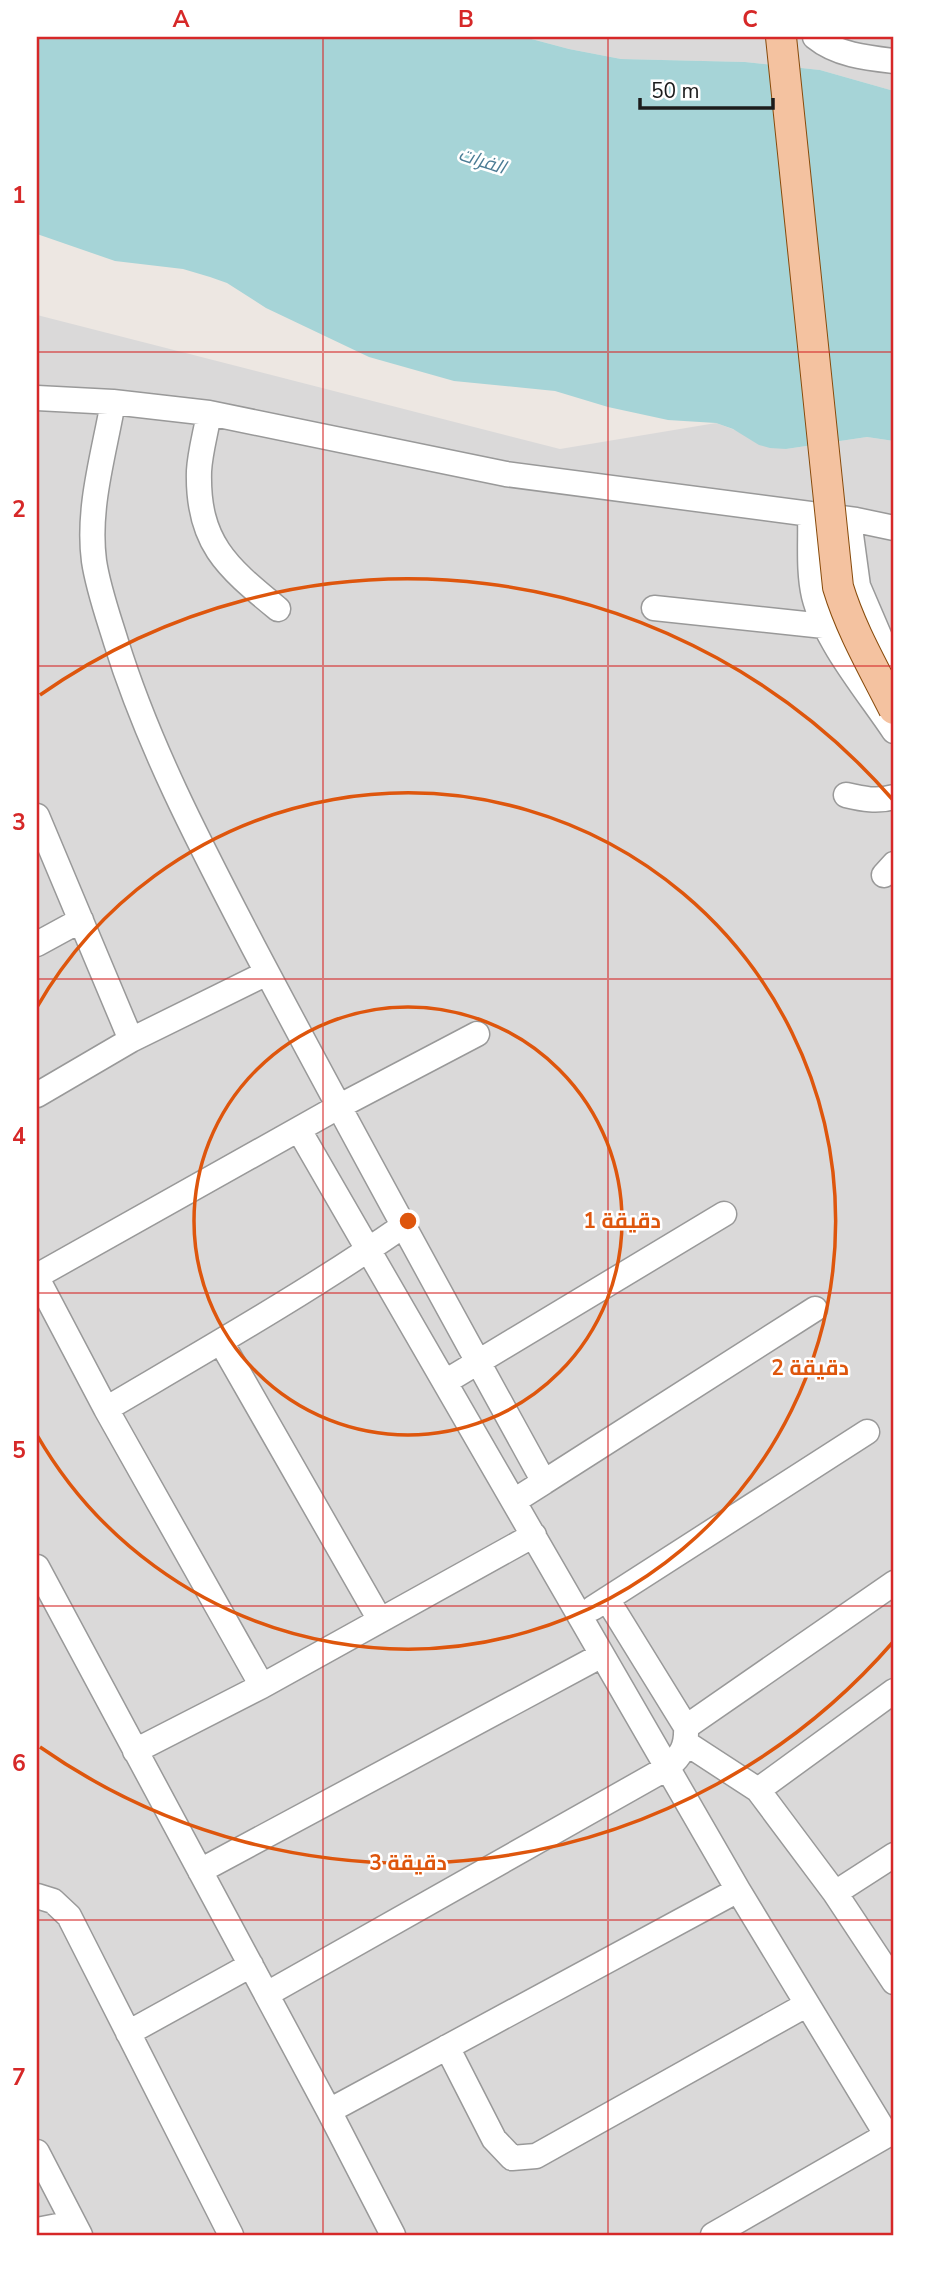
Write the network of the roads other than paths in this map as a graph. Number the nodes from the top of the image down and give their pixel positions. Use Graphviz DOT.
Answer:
graph roads {
  1 [pos="781,37"];
  2 [pos="816,37"];
  3 [pos="894,61"];
  4 [pos="37,398"];
  5 [pos="113,402"];
  6 [pos="209,413"];
  7 [pos="810,515"];
  8 [pos="849,520"];
  9 [pos="894,528"];
  10 [pos="654,608"];
  11 [pos="278,609"];
  12 [pos="824,626"];
  13 [pos="894,670"];
  14 [pos="894,709"];
  15 [pos="894,731"];
  16 [pos="846,795"];
  17 [pos="894,797"];
  18 [pos="37,816"];
  19 [pos="80,920"];
  20 [pos="37,944"];
  21 [pos="267,973"];
  22 [pos="477,1034"];
  23 [pos="131,1040"];
  24 [pos="37,1095"];
  25 [pos="338,1107"];
  26 [pos="299,1130"];
  27 [pos="724,1214"];
  28 [pos="403,1226"];
  29 [pos="369,1250"];
  30 [pos="37,1277"];
  31 [pos="815,1309"];
  32 [pos="221,1342"];
  33 [pos="477,1361"];
  34 [pos="445,1382"];
  35 [pos="106,1409"];
  36 [pos="867,1432"];
  37 [pos="544,1482"];
  38 [pos="514,1501"];
  39 [pos="534,1535"];
  40 [pos="37,1567"];
  41 [pos="894,1583"];
  42 [pos="607,1598"];
  43 [pos="580,1616"];
  44 [pos="380,1620"];
  45 [pos="602,1655"];
  46 [pos="262,1686"];
  47 [pos="894,1691"];
  48 [pos="686,1735"];
  49 [pos="135,1751"];
  50 [pos="667,1768"];
  51 [pos="758,1790"];
  52 [pos="894,1855"];
  53 [pos="200,1871"];
  54 [pos="738,1890"];
  55 [pos="835,1893"];
  56 [pos="37,1896"];
  57 [pos="251,1965"];
  58 [pos="894,1982"];
  59 [pos="267,1994"];
  60 [pos="806,2005"];
  61 [pos="128,2033"];
  62 [pos="447,2047"];
  63 [pos="329,2111"];
  64 [pos="890,2133"];
  65 [pos="37,2152"];
  66 [pos="77,2229"];
  67 [pos="37,2230"];
  68 [pos="232,2235"];
  69 [pos="393,2235"];
  70 [pos="713,2235"];
  1 -- 14 [label="main road, bridge"];
  2 -- 3 [label="street"];
  4 -- 5 [label="street"];
  5 -- 6 [label="street"];
  5 -- 21 [label="street"];
  6 -- 7 [label="street"];
  6 -- 11 [label="street"];
  7 -- 8 [label="street"];
  7 -- 12 [label="street"];
  8 -- 9 [label="street"];
  8 -- 13 [label="street"];
  10 -- 12 [label="street"];
  12 -- 15 [label="street"];
  16 -- 17 [label="street"];
  18 -- 19 [label="street"];
  19 -- 20 [label="street"];
  19 -- 23 [label="street"];
  21 -- 23 [label="street"];
  21 -- 25 [label="street"];
  22 -- 25 [label="street"];
  23 -- 24 [label="street"];
  25 -- 26 [label="street"];
  25 -- 28 [label="street"];
  26 -- 29 [label="street"];
  26 -- 30 [label="street"];
  27 -- 33 [label="street"];
  28 -- 29 [label="street"];
  28 -- 33 [label="street"];
  29 -- 32 [label="street"];
  29 -- 34 [label="street"];
  30 -- 35 [label="street"];
  31 -- 37 [label="street"];
  32 -- 35 [label="street"];
  32 -- 44 [label="street"];
  33 -- 34 [label="street"];
  33 -- 37 [label="street"];
  34 -- 38 [label="street"];
  35 -- 46 [label="street"];
  36 -- 42 [label="street"];
  37 -- 38 [label="street"];
  38 -- 39 [label="street"];
  39 -- 43 [label="street"];
  39 -- 44 [label="street"];
  40 -- 49 [label="street"];
  41 -- 48 [label="street"];
  42 -- 43 [label="street"];
  42 -- 48 [label="street"];
  43 -- 45 [label="street"];
  44 -- 46 [label="street"];
  45 -- 50 [label="street"];
  45 -- 53 [label="street"];
  46 -- 49 [label="street"];
  47 -- 51 [label="street"];
  48 -- 50 [label="street"];
  48 -- 51 [label="street"];
  49 -- 53 [label="street"];
  50 -- 54 [label="street"];
  50 -- 59 [label="street"];
  51 -- 55 [label="street"];
  52 -- 55 [label="street"];
  53 -- 57 [label="street"];
  54 -- 60 [label="street"];
  54 -- 62 [label="street"];
  55 -- 58 [label="street"];
  56 -- 61 [label="street"];
  57 -- 59 [label="street"];
  57 -- 61 [label="street"];
  59 -- 63 [label="street"];
  60 -- 62 [label="street"];
  60 -- 64 [label="street"];
  61 -- 68 [label="street"];
  62 -- 63 [label="street"];
  63 -- 69 [label="street"];
  64 -- 70 [label="street"];
  65 -- 66 [label="street"];
  66 -- 67 [label="street"];
}
